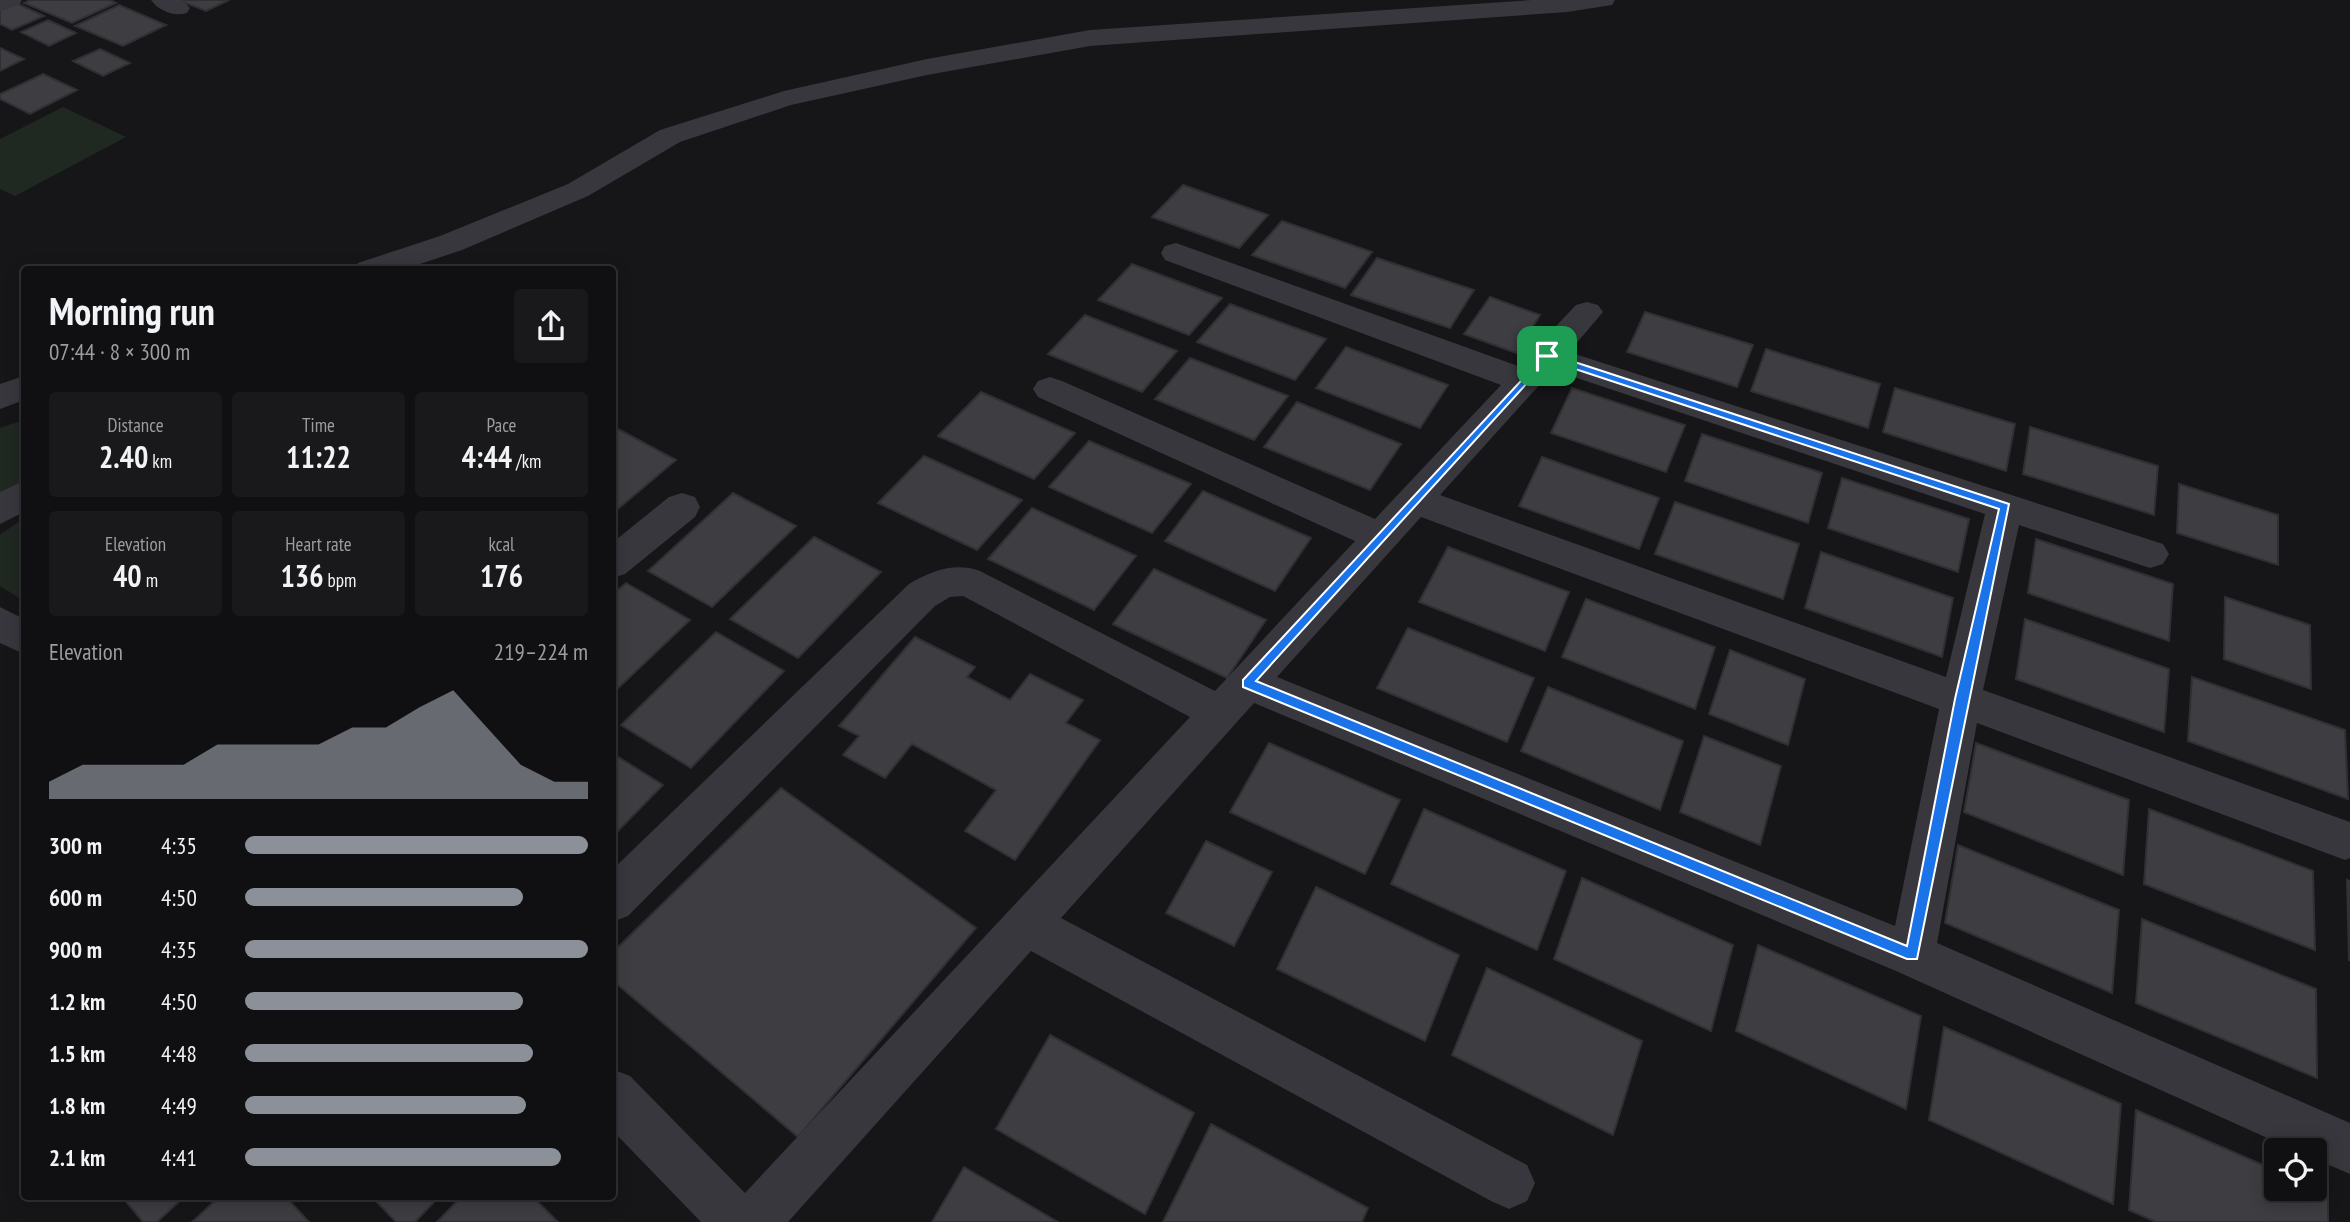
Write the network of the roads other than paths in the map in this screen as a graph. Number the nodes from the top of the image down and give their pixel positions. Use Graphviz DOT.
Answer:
graph roads {
  1 [pos="10,0"];
  2 [pos="1603,0"];
  3 [pos="0,4"];
  4 [pos="1176,253"];
  5 [pos="381,266"];
  6 [pos="1587,312"];
  7 [pos="1536,369"];
  8 [pos="21,389"];
  9 [pos="1050,389"];
  10 [pos="0,397"];
  11 [pos="21,496"];
  12 [pos="1415,500"];
  13 [pos="682,507"];
  14 [pos="2005,507"];
  15 [pos="0,510"];
  16 [pos="1381,537"];
  17 [pos="2150,554"];
  18 [pos="616,561"];
  19 [pos="0,623"];
  20 [pos="21,636"];
  21 [pos="1234,698"];
  22 [pos="1961,699"];
  23 [pos="2345,840"];
  24 [pos="616,897"];
  25 [pos="1026,924"];
  26 [pos="1912,955"];
  27 [pos="616,1098"];
  28 [pos="2350,1149"];
  29 [pos="1509,1183"];
  30 [pos="737,1222"];
  31 [pos="754,1222"];
  1 -- 3 [label="street"];
  2 -- 5 [label="street"];
  4 -- 7 [label="street"];
  6 -- 7 [label="street"];
  7 -- 12 [label="street"];
  7 -- 14 [label="street"];
  8 -- 10 [label="street"];
  9 -- 16 [label="street"];
  11 -- 15 [label="street"];
  12 -- 16 [label="street"];
  12 -- 22 [label="street"];
  13 -- 18 [label="street"];
  14 -- 17 [label="street"];
  14 -- 22 [label="street"];
  16 -- 21 [label="street"];
  19 -- 20 [label="street"];
  21 -- 24 [label="street"];
  21 -- 25 [label="street"];
  21 -- 26 [label="street"];
  22 -- 23 [label="street"];
  22 -- 26 [label="street"];
  25 -- 29 [label="street"];
  25 -- 31 [label="street"];
  26 -- 28 [label="street"];
  27 -- 30 [label="street"];
}
